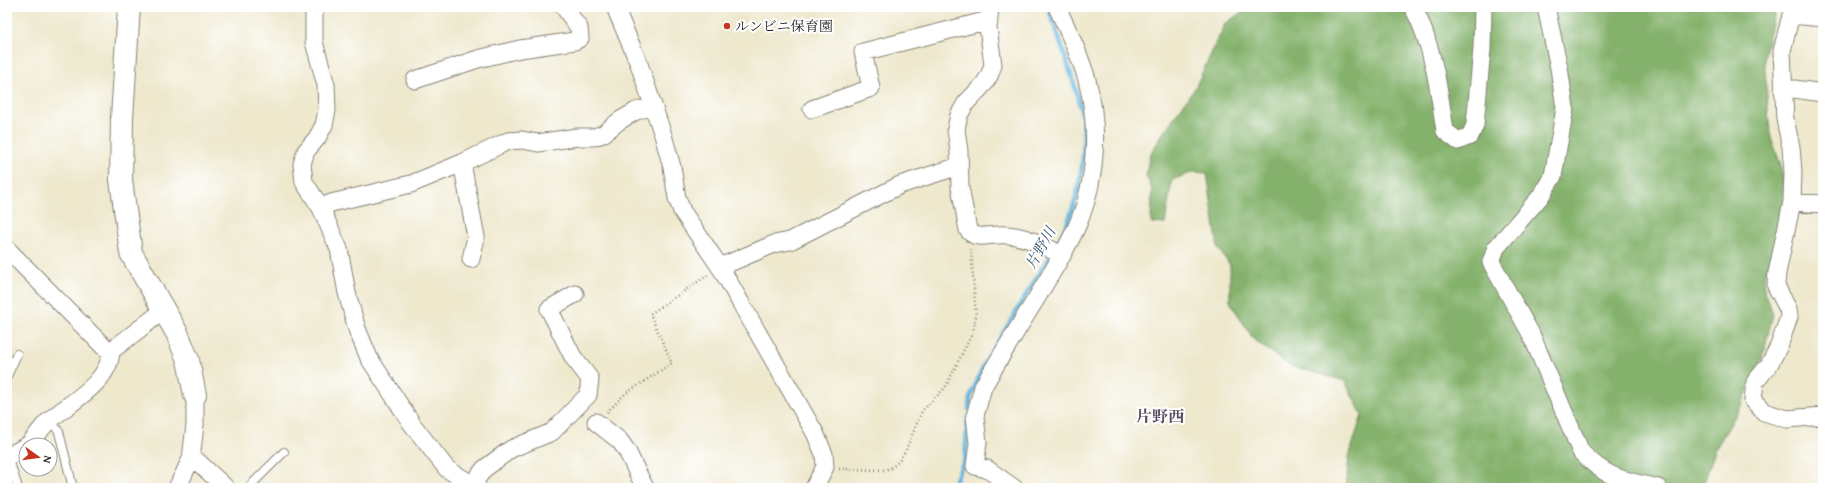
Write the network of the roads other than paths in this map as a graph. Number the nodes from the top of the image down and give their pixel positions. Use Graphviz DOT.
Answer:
graph roads {
  1 [pos="129,7"];
  2 [pos="314,7"];
  3 [pos="564,7"];
  4 [pos="615,7"];
  5 [pos="1057,7"];
  6 [pos="1413,7"];
  7 [pos="1484,7"];
  8 [pos="1546,7"];
  9 [pos="1793,11"];
  10 [pos="989,14"];
  11 [pos="1823,18"];
  12 [pos="415,80"];
  13 [pos="1783,91"];
  14 [pos="1823,93"];
  15 [pos="653,106"];
  16 [pos="812,109"];
  17 [pos="462,163"];
  18 [pos="959,166"];
  19 [pos="1792,202"];
  20 [pos="1823,204"];
  21 [pos="322,208"];
  22 [pos="7,249"];
  23 [pos="1057,253"];
  24 [pos="471,259"];
  25 [pos="720,267"];
  26 [pos="575,294"];
  27 [pos="164,310"];
  28 [pos="111,351"];
  29 [pos="17,354"];
  30 [pos="7,376"];
  31 [pos="195,395"];
  32 [pos="1823,416"];
  33 [pos="50,419"];
  34 [pos="596,422"];
  35 [pos="34,437"];
  36 [pos="18,451"];
  37 [pos="284,452"];
  38 [pos="7,457"];
  39 [pos="191,459"];
  40 [pos="7,462"];
  41 [pos="475,486"];
  42 [pos="18,488"];
  43 [pos="72,488"];
  44 [pos="177,488"];
  45 [pos="226,488"];
  46 [pos="248,488"];
  47 [pos="646,488"];
  48 [pos="814,488"];
  49 [pos="1014,488"];
  50 [pos="1658,488"];
  1 -- 27 [label="street"];
  2 -- 21 [label="street"];
  3 -- 12 [label="street"];
  4 -- 15 [label="street"];
  5 -- 23 [label="street"];
  6 -- 7 [label="street"];
  8 -- 50 [label="street"];
  9 -- 11 [label="street"];
  9 -- 13 [label="street"];
  10 -- 16 [label="street"];
  10 -- 18 [label="street"];
  13 -- 14 [label="street"];
  13 -- 19 [label="street"];
  15 -- 17 [label="street"];
  15 -- 25 [label="street"];
  17 -- 21 [label="street"];
  17 -- 24 [label="street"];
  18 -- 23 [label="street"];
  18 -- 25 [label="street"];
  19 -- 20 [label="street"];
  19 -- 32 [label="street"];
  21 -- 41 [label="street"];
  22 -- 28 [label="street"];
  23 -- 49 [label="street"];
  25 -- 48 [label="street"];
  26 -- 41 [label="street"];
  27 -- 28 [label="street"];
  27 -- 31 [label="street"];
  28 -- 33 [label="street"];
  29 -- 30 [label="lane"];
  31 -- 39 [label="street"];
  33 -- 35 [label="street"];
  33 -- 43 [label="lane"];
  34 -- 47 [label="street"];
  36 -- 38 [label="street"];
  37 -- 46 [label="lane"];
  39 -- 44 [label="street"];
  39 -- 45 [label="street"];
  40 -- 42 [label="lane"];
}
